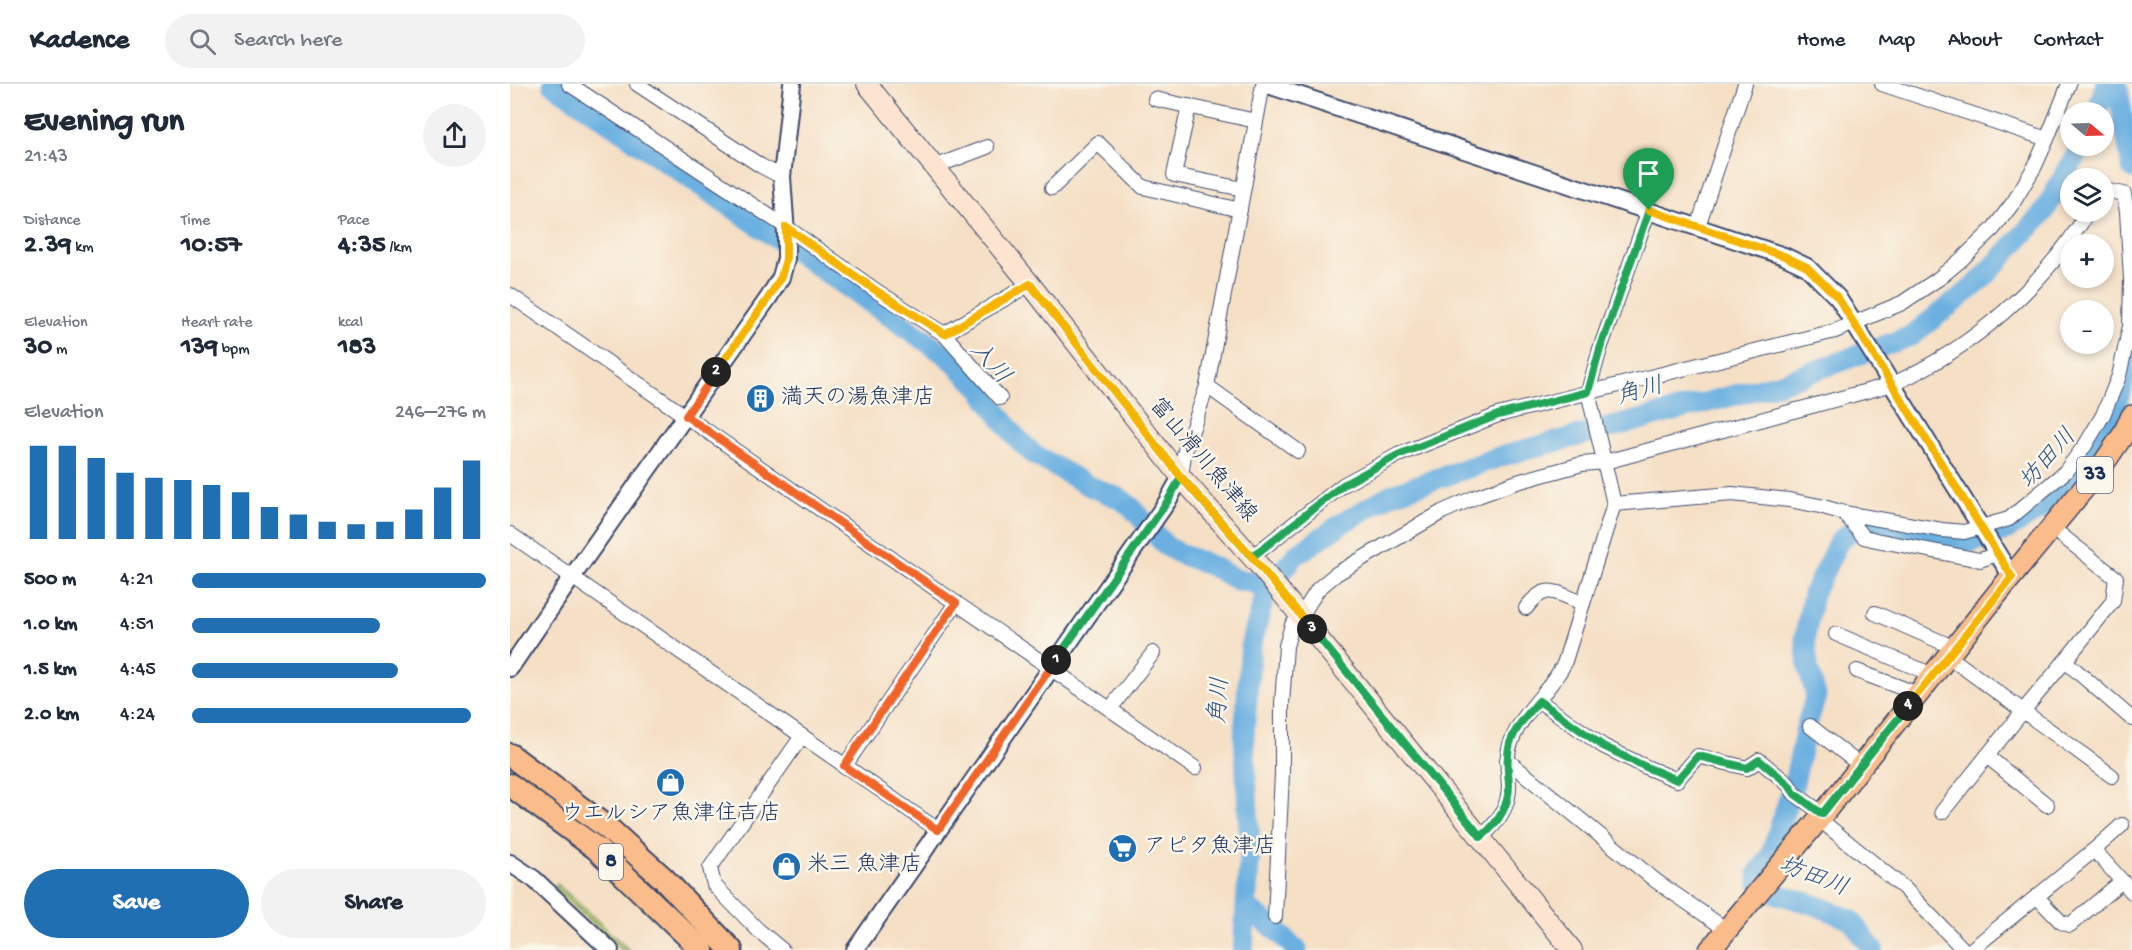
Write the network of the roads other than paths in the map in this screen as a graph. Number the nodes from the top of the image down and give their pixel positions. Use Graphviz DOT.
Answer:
graph roads {
  1 [pos="569,84"];
  2 [pos="792,84"];
  3 [pos="867,84"];
  4 [pos="1264,84"];
  5 [pos="1745,84"];
  6 [pos="1882,84"];
  7 [pos="2069,84"];
  8 [pos="642,85"];
  9 [pos="1155,99"];
  10 [pos="1189,106"];
  11 [pos="1256,121"];
  12 [pos="2047,139"];
  13 [pos="987,147"];
  14 [pos="934,167"];
  15 [pos="782,177"];
  16 [pos="1052,188"];
  17 [pos="1244,189"];
  18 [pos="2114,193"];
  19 [pos="1240,210"];
  20 [pos="1649,210"];
  21 [pos="2082,222"];
  22 [pos="1698,226"];
  23 [pos="786,231"];
  24 [pos="1030,284"];
  25 [pos="510,295"];
  26 [pos="1856,325"];
  27 [pos="945,334"];
  28 [pos="1892,383"];
  29 [pos="1207,386"];
  30 [pos="1588,396"];
  31 [pos="1000,398"];
  32 [pos="686,416"];
  33 [pos="2132,416"];
  34 [pos="1298,451"];
  35 [pos="1604,460"];
  36 [pos="1181,477"];
  37 [pos="1614,504"];
  38 [pos="1844,513"];
  39 [pos="2052,528"];
  40 [pos="1983,530"];
  41 [pos="510,534"];
  42 [pos="1995,551"];
  43 [pos="1255,560"];
  44 [pos="572,577"];
  45 [pos="2012,577"];
  46 [pos="956,603"];
  47 [pos="1583,603"];
  48 [pos="1526,608"];
  49 [pos="1298,613"];
  50 [pos="1875,614"];
  51 [pos="1836,634"];
  52 [pos="1951,652"];
  53 [pos="1153,653"];
  54 [pos="2065,662"];
  55 [pos="510,668"];
  56 [pos="1050,669"];
  57 [pos="1857,672"];
  58 [pos="1933,675"];
  59 [pos="1918,694"];
  60 [pos="1539,701"];
  61 [pos="1110,709"];
  62 [pos="2023,711"];
  63 [pos="2132,719"];
  64 [pos="1809,726"];
  65 [pos="802,735"];
  66 [pos="510,754"];
  67 [pos="1987,756"];
  68 [pos="1507,760"];
  69 [pos="844,766"];
  70 [pos="1861,766"];
  71 [pos="1195,768"];
  72 [pos="2112,776"];
  73 [pos="510,785"];
  74 [pos="2047,805"];
  75 [pos="1942,812"];
  76 [pos="1821,816"];
  77 [pos="2122,825"];
  78 [pos="938,830"];
  79 [pos="1481,837"];
  80 [pos="2094,850"];
  81 [pos="510,863"];
  82 [pos="2127,887"];
  83 [pos="2037,897"];
  84 [pos="1275,917"];
  85 [pos="1727,930"];
  86 [pos="610,950"];
  87 [pos="702,950"];
  88 [pos="731,950"];
  89 [pos="782,950"];
  90 [pos="855,950"];
  91 [pos="1572,950"];
  92 [pos="1710,950"];
  93 [pos="1964,950"];
  94 [pos="1971,950"];
  1 -- 23 [label="street"];
  2 -- 15 [label="street"];
  3 -- 14 [label="main road, 富山滑川魚津線"];
  4 -- 11 [label="street"];
  4 -- 20 [label="street"];
  5 -- 22 [label="street"];
  6 -- 12 [label="street"];
  7 -- 12 [label="street"];
  8 -- 15 [label="street"];
  9 -- 10 [label="street"];
  10 -- 11 [label="street"];
  10 -- 17 [label="street"];
  11 -- 17 [label="street"];
  12 -- 26 [label="street"];
  13 -- 14 [label="street"];
  14 -- 24 [label="main road, 富山滑川魚津線"];
  15 -- 23 [label="street"];
  16 -- 19 [label="street"];
  17 -- 19 [label="street"];
  18 -- 40 [label="street"];
  19 -- 29 [label="street"];
  20 -- 22 [label="street"];
  20 -- 30 [label="street"];
  21 -- 28 [label="street"];
  22 -- 26 [label="street"];
  23 -- 27 [label="street"];
  23 -- 32 [label="street"];
  24 -- 27 [label="street"];
  24 -- 36 [label="main road, 富山滑川魚津線"];
  25 -- 32 [label="street"];
  26 -- 28 [label="street"];
  26 -- 30 [label="street"];
  27 -- 31 [label="street"];
  28 -- 35 [label="street"];
  28 -- 40 [label="street"];
  29 -- 34 [label="street"];
  29 -- 36 [label="street"];
  30 -- 35 [label="street"];
  30 -- 43 [label="street"];
  32 -- 44 [label="street"];
  32 -- 46 [label="street"];
  33 -- 39 [label="main road, 33"];
  35 -- 37 [label="street"];
  35 -- 49 [label="street"];
  36 -- 43 [label="main road, 富山滑川魚津線"];
  36 -- 56 [label="street"];
  37 -- 38 [label="street"];
  37 -- 47 [label="street"];
  38 -- 40 [label="street"];
  38 -- 42 [label="street"];
  39 -- 45 [label="main road, 33"];
  39 -- 54 [label="street"];
  40 -- 42 [label="street"];
  41 -- 44 [label="street"];
  42 -- 45 [label="street"];
  43 -- 49 [label="main road, 富山滑川魚津線"];
  44 -- 55 [label="street"];
  44 -- 65 [label="street"];
  45 -- 52 [label="main road, 33"];
  46 -- 56 [label="street"];
  46 -- 69 [label="street"];
  47 -- 48 [label="street"];
  47 -- 60 [label="street"];
  49 -- 79 [label="main road, 富山滑川魚津線"];
  49 -- 84 [label="street"];
  50 -- 52 [label="street"];
  51 -- 58 [label="street"];
  52 -- 58 [label="main road, 33"];
  52 -- 62 [label="street"];
  53 -- 61 [label="street"];
  54 -- 62 [label="street"];
  54 -- 63 [label="street"];
  56 -- 61 [label="street"];
  56 -- 78 [label="street"];
  57 -- 59 [label="street"];
  58 -- 59 [label="main road, 33"];
  59 -- 70 [label="main road, 33"];
  60 -- 68 [label="street"];
  60 -- 76 [label="street"];
  61 -- 71 [label="street"];
  62 -- 67 [label="street"];
  62 -- 72 [label="street"];
  64 -- 70 [label="street"];
  65 -- 69 [label="street"];
  65 -- 89 [label="street"];
  66 -- 88 [label="highway, 8"];
  67 -- 74 [label="street"];
  67 -- 75 [label="street"];
  68 -- 79 [label="street"];
  68 -- 85 [label="street"];
  69 -- 78 [label="street"];
  70 -- 76 [label="main road, 33"];
  73 -- 87 [label="highway, 8"];
  76 -- 85 [label="main road, 33"];
  76 -- 93 [label="street"];
  77 -- 80 [label="street"];
  78 -- 90 [label="street"];
  79 -- 91 [label="main road, 富山滑川魚津線"];
  80 -- 82 [label="street"];
  80 -- 83 [label="street"];
  81 -- 86 [label="street"];
  82 -- 83 [label="street"];
  83 -- 94 [label="street"];
  85 -- 92 [label="main road, 33"];
}
